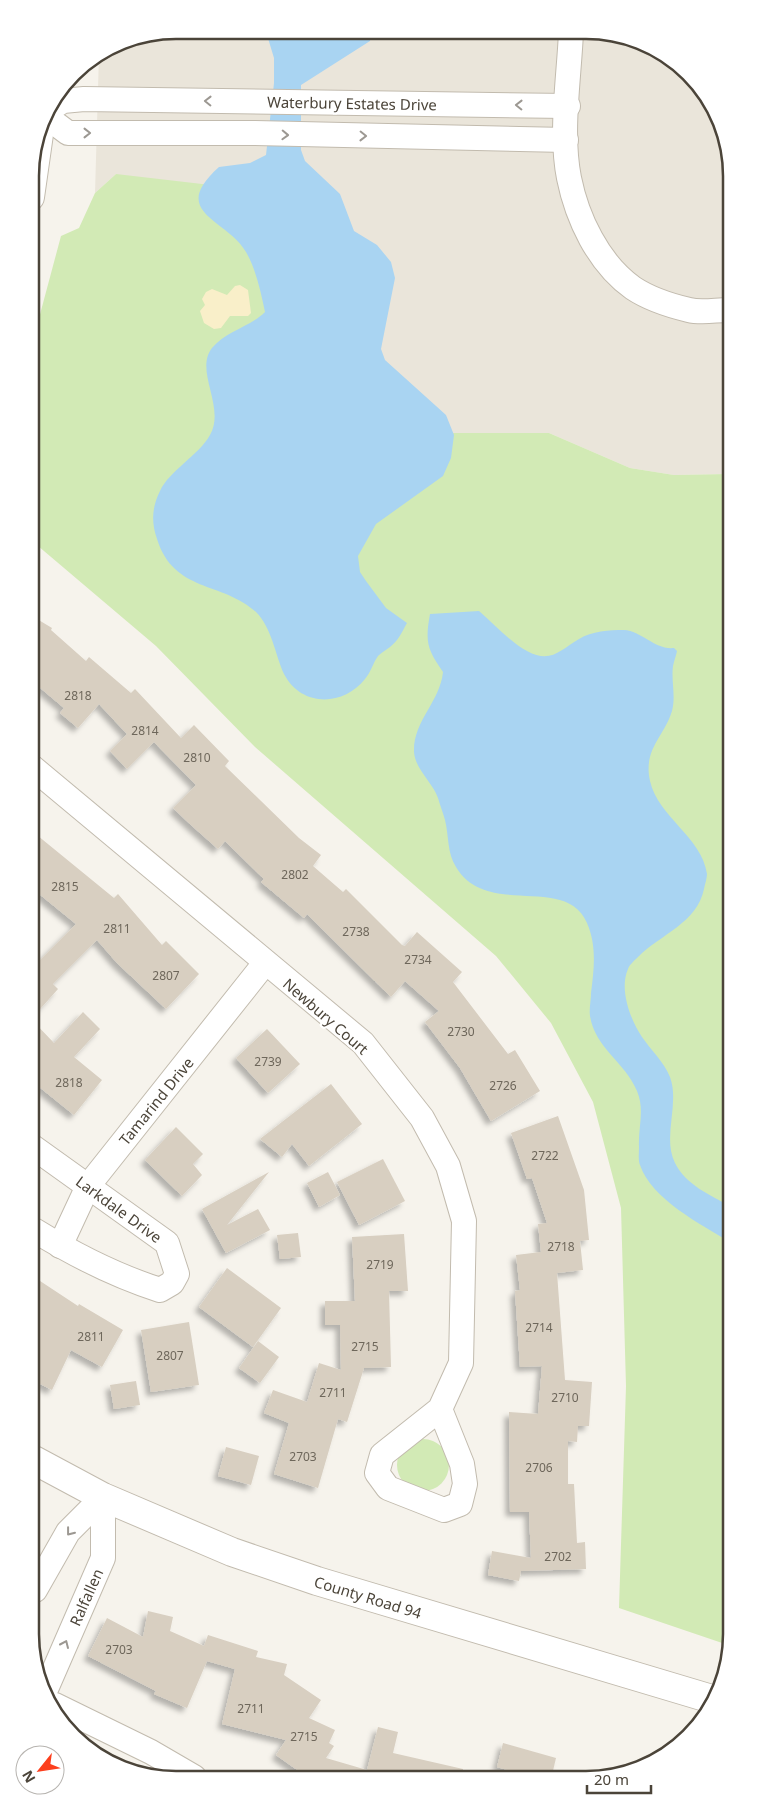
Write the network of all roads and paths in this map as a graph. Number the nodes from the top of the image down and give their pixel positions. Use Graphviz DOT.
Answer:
graph roads {
  1 [pos="571,39"];
  2 [pos="136,100"];
  3 [pos="60,104"];
  4 [pos="568,106"];
  5 [pos="51,120"];
  6 [pos="137,133"];
  7 [pos="566,140"];
  8 [pos="723,310"];
  9 [pos="39,773"];
  10 [pos="265,963"];
  11 [pos="39,1152"];
  12 [pos="88,1186"];
  13 [pos="39,1233"];
  14 [pos="60,1246"];
  15 [pos="440,1409"];
  16 [pos="39,1463"];
  17 [pos="103,1497"];
  18 [pos="39,1583"];
  19 [pos="48,1684"];
  20 [pos="708,1698"];
  21 [pos="59,1707"];
  22 [pos="184,1771"];
  1 -- 4 [label="street"];
  2 -- 3 [label="street, Waterbury Estates Drive"];
  4 -- 2 [label="street, Waterbury Estates Drive, one-way"];
  2 -- 6 [label="street"];
  4 -- 7 [label="street"];
  5 -- 6 [label="street, one-way"];
  6 -- 7 [label="street, one-way"];
  7 -- 8 [label="street"];
  9 -- 10 [label="street, Newbury Court"];
  10 -- 12 [label="street, Tamarind Drive"];
  10 -- 15 [label="street, Newbury Court"];
  11 -- 12 [label="street, Larkdale Drive"];
  12 -- 14 [label="street, Tamarind Drive"];
  12 -- 14 [label="street, Larkdale Drive"];
  13 -- 14 [label="street, Larkdale Drive"];
  16 -- 17 [label="street, County Road 94"];
  17 -- 18 [label="street, one-way"];
  19 -- 17 [label="street, Ralfallen, one-way"];
  17 -- 20 [label="street, County Road 94"];
  21 -- 22 [label="street"];
}
